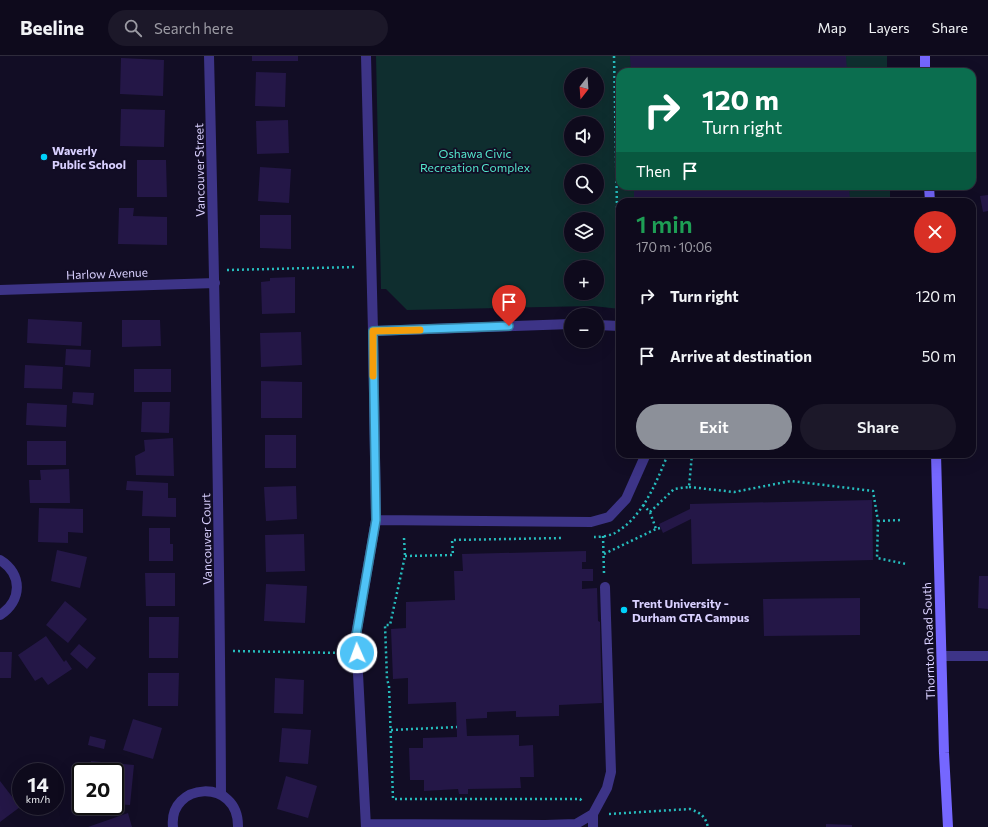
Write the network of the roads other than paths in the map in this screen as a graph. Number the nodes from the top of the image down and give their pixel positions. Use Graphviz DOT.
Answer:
graph roads {
  1 [pos="210,56"];
  2 [pos="366,56"];
  3 [pos="925,56"];
  4 [pos="925,68"];
  5 [pos="215,283"];
  6 [pos="0,290"];
  7 [pos="564,324"];
  8 [pos="604,325"];
  9 [pos="616,326"];
  10 [pos="373,331"];
  11 [pos="644,458"];
  12 [pos="936,458"];
  13 [pos="376,520"];
  14 [pos="0,560"];
  15 [pos="605,588"];
  16 [pos="0,615"];
  17 [pos="942,656"];
  18 [pos="988,656"];
  19 [pos="222,795"];
  20 [pos="598,814"];
  21 [pos="366,826"];
  22 [pos="173,827"];
  23 [pos="238,827"];
  24 [pos="594,827"];
  25 [pos="948,827"];
  1 -- 5 [label="street, Vancouver Street"];
  2 -- 10 [label="street"];
  3 -- 4 [label="main road"];
  5 -- 6 [label="street, Harlow Avenue"];
  5 -- 19 [label="street, Vancouver Court"];
  7 -- 10 [label="street"];
  8 -- 9 [label="street"];
  10 -- 13 [label="street"];
  11 -- 13 [label="street"];
  12 -- 17 [label="main road, Thornton Road South"];
  13 -- 21 [label="street"];
  14 -- 16 [label="street"];
  15 -- 20 [label="street"];
  17 -- 18 [label="street"];
  17 -- 25 [label="main road, Thornton Road South"];
  19 -- 22 [label="street"];
  19 -- 23 [label="street"];
  20 -- 21 [label="street"];
  20 -- 24 [label="street"];
}
